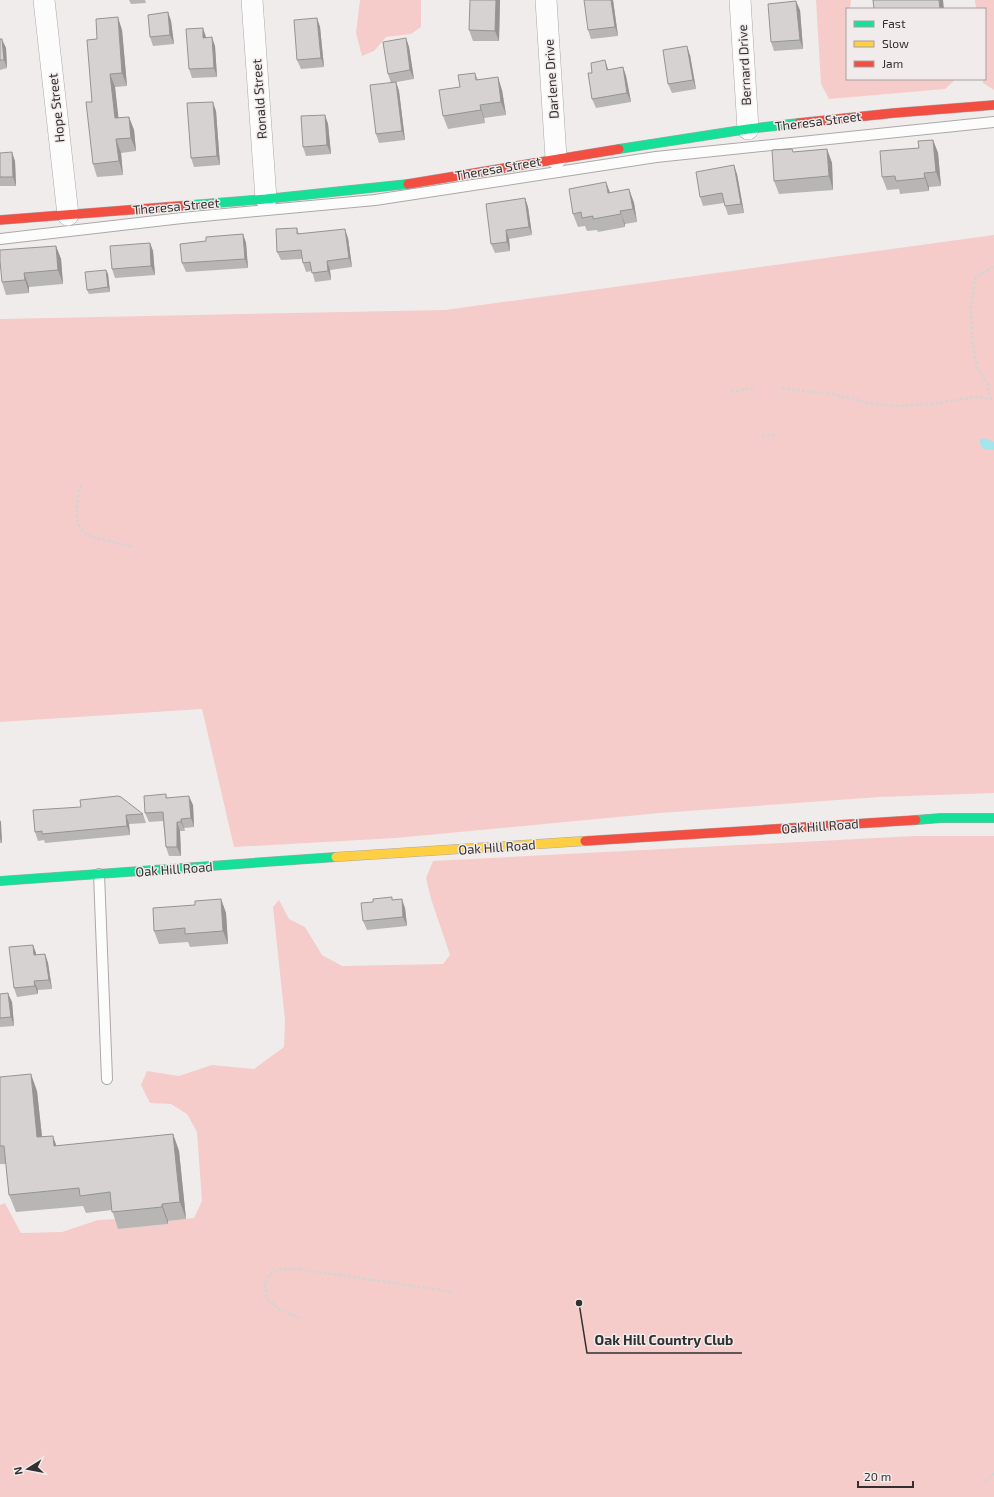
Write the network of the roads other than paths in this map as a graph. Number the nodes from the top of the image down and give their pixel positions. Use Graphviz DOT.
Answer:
graph roads {
  1 [pos="44,0"];
  2 [pos="252,0"];
  3 [pos="546,0"];
  4 [pos="740,0"];
  5 [pos="994,105"];
  6 [pos="994,122"];
  7 [pos="748,129"];
  8 [pos="556,158"];
  9 [pos="266,199"];
  10 [pos="68,215"];
  11 [pos="0,220"];
  12 [pos="0,239"];
  13 [pos="994,818"];
  14 [pos="99,874"];
  15 [pos="0,881"];
  16 [pos="107,1079"];
  1 -- 10 [label="street, Hope Street"];
  2 -- 9 [label="street, Ronald Street"];
  3 -- 8 [label="street, Darlene Drive"];
  4 -- 7 [label="street, Bernard Drive"];
  5 -- 7 [label="street, Theresa Street"];
  6 -- 12 [label="lane"];
  7 -- 8 [label="street, Theresa Street"];
  8 -- 9 [label="street, Theresa Street"];
  9 -- 10 [label="street, Theresa Street"];
  10 -- 11 [label="street, Theresa Street"];
  13 -- 14 [label="street, Oak Hill Road"];
  14 -- 15 [label="street, Oak Hill Road"];
  14 -- 16 [label="lane"];
}
